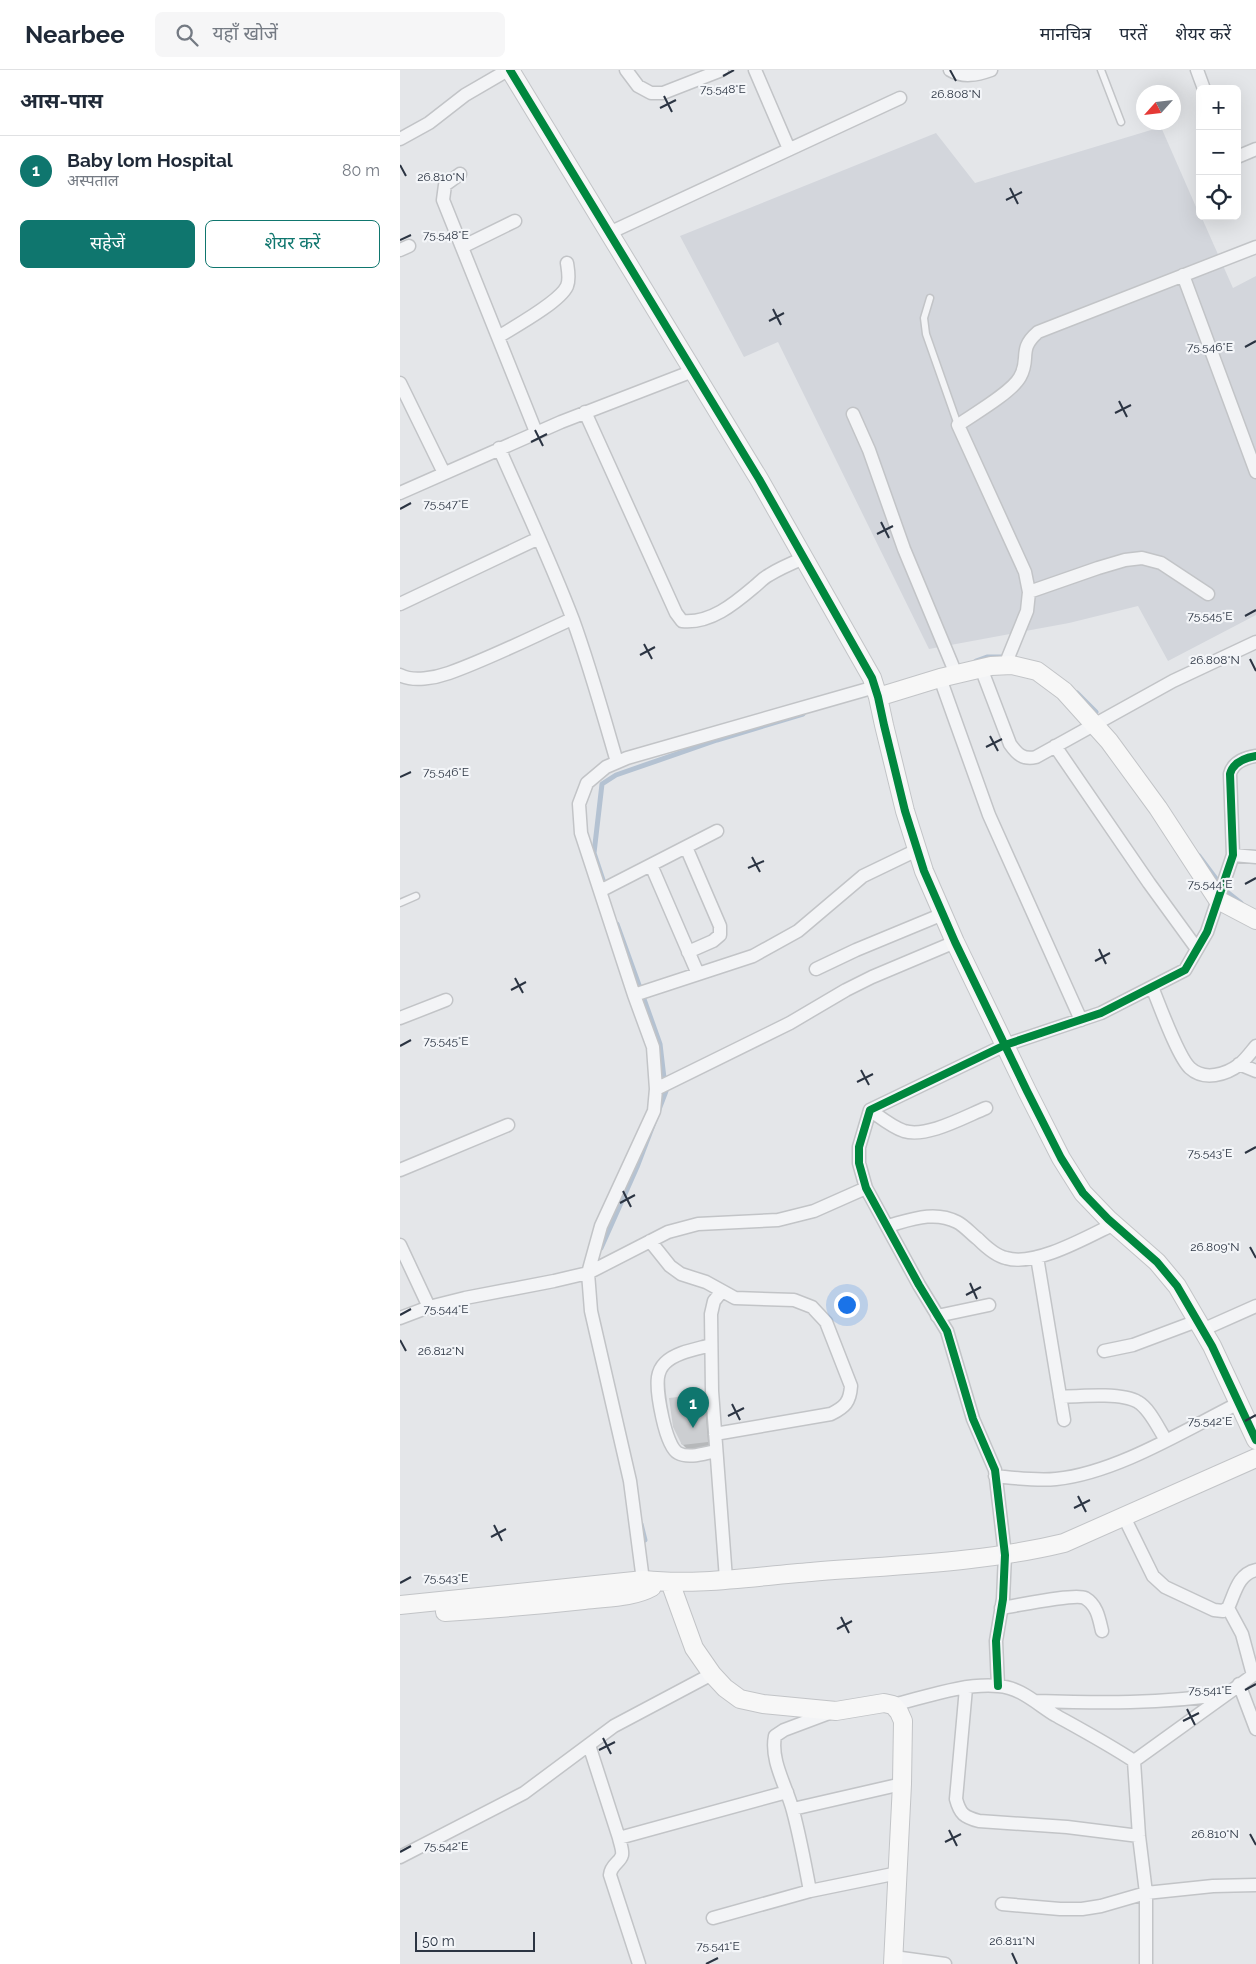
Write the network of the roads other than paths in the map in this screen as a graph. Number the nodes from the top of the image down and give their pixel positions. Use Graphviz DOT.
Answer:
graph roads {
  1 [pos="509,70"];
  2 [pos="626,70"];
  3 [pos="722,70"];
  4 [pos="755,70"];
  5 [pos="950,70"];
  6 [pos="991,70"];
  7 [pos="1101,70"];
  8 [pos="1196,70"];
  9 [pos="1202,85"];
  10 [pos="900,98"];
  11 [pos="1121,122"];
  12 [pos="400,139"];
  13 [pos="1256,149"];
  14 [pos="789,150"];
  15 [pos="1241,155"];
  16 [pos="460,174"];
  17 [pos="515,221"];
  18 [pos="608,233"];
  19 [pos="462,247"];
  20 [pos="1256,247"];
  21 [pos="567,262"];
  22 [pos="1183,275"];
  23 [pos="930,298"];
  24 [pos="498,337"];
  25 [pos="693,372"];
  26 [pos="400,382"];
  27 [pos="585,412"];
  28 [pos="853,414"];
  29 [pos="958,425"];
  30 [pos="536,432"];
  31 [pos="499,448"];
  32 [pos="1256,472"];
  33 [pos="444,473"];
  34 [pos="400,494"];
  35 [pos="539,538"];
  36 [pos="804,558"];
  37 [pos="1029,592"];
  38 [pos="1208,594"];
  39 [pos="400,604"];
  40 [pos="572,619"];
  41 [pos="1256,642"];
  42 [pos="1005,665"];
  43 [pos="981,668"];
  44 [pos="400,675"];
  45 [pos="948,676"];
  46 [pos="877,692"];
  47 [pos="1094,724"];
  48 [pos="1055,746"];
  49 [pos="1256,756"];
  50 [pos="617,762"];
  51 [pos="718,830"];
  52 [pos="686,847"];
  53 [pos="917,850"];
  54 [pos="1233,855"];
  55 [pos="1256,857"];
  56 [pos="651,865"];
  57 [pos="600,891"];
  58 [pos="416,896"];
  59 [pos="1218,900"];
  60 [pos="400,903"];
  61 [pos="943,914"];
  62 [pos="1256,920"];
  63 [pos="955,942"];
  64 [pos="1197,949"];
  65 [pos="688,952"];
  66 [pos="816,969"];
  67 [pos="698,974"];
  68 [pos="1152,987"];
  69 [pos="634,995"];
  70 [pos="446,1000"];
  71 [pos="400,1018"];
  72 [pos="1081,1020"];
  73 [pos="1005,1045"];
  74 [pos="1256,1046"];
  75 [pos="1239,1064"];
  76 [pos="1256,1071"];
  77 [pos="656,1089"];
  78 [pos="986,1108"];
  79 [pos="870,1110"];
  80 [pos="508,1125"];
  81 [pos="400,1170"];
  82 [pos="866,1188"];
  83 [pos="1114,1224"];
  84 [pos="887,1226"];
  85 [pos="650,1241"];
  86 [pos="400,1244"];
  87 [pos="1037,1257"];
  88 [pos="588,1273"];
  89 [pos="722,1291"];
  90 [pos="989,1304"];
  91 [pos="1256,1306"];
  92 [pos="429,1307"];
  93 [pos="937,1316"];
  94 [pos="400,1318"];
  95 [pos="1200,1325"];
  96 [pos="711,1345"];
  97 [pos="1104,1351"];
  98 [pos="1060,1397"];
  99 [pos="1239,1403"];
  100 [pos="1064,1420"];
  101 [pos="715,1434"];
  102 [pos="1166,1440"];
  103 [pos="1256,1440"];
  104 [pos="716,1451"];
  105 [pos="1256,1458"];
  106 [pos="995,1476"];
  107 [pos="1124,1517"];
  108 [pos="1005,1555"];
  109 [pos="1256,1570"];
  110 [pos="726,1579"];
  111 [pos="655,1584"];
  112 [pos="400,1605"];
  113 [pos="1001,1608"];
  114 [pos="1228,1608"];
  115 [pos="400,1616"];
  116 [pos="1102,1631"];
  117 [pos="712,1674"];
  118 [pos="1255,1674"];
  119 [pos="1239,1684"];
  120 [pos="998,1686"];
  121 [pos="966,1688"];
  122 [pos="1226,1694"];
  123 [pos="1036,1701"];
  124 [pos="893,1705"];
  125 [pos="836,1711"];
  126 [pos="1256,1729"];
  127 [pos="589,1745"];
  128 [pos="1134,1761"];
  129 [pos="902,1784"];
  130 [pos="787,1792"];
  131 [pos="793,1809"];
  132 [pos="1139,1836"];
  133 [pos="619,1838"];
  134 [pos="400,1857"];
  135 [pos="898,1873"];
  136 [pos="1256,1885"];
  137 [pos="810,1891"];
  138 [pos="1146,1894"];
  139 [pos="1002,1904"];
  140 [pos="713,1918"];
  141 [pos="894,1960"];
  142 [pos="639,1964"];
  143 [pos="945,1964"];
  144 [pos="1146,1964"];
  1 -- 12 [label="street"];
  1 -- 18 [label="street"];
  2 -- 3 [label="street"];
  4 -- 14 [label="street"];
  5 -- 6 [label="street"];
  7 -- 11 [label="lane"];
  8 -- 9 [label="street"];
  10 -- 14 [label="street"];
  13 -- 15 [label="street"];
  14 -- 18 [label="street"];
  16 -- 19 [label="street"];
  17 -- 19 [label="street"];
  18 -- 25 [label="street"];
  19 -- 24 [label="street"];
  20 -- 22 [label="street"];
  21 -- 24 [label="street"];
  22 -- 29 [label="street"];
  22 -- 32 [label="street"];
  23 -- 29 [label="lane"];
  24 -- 30 [label="street"];
  25 -- 27 [label="street"];
  25 -- 36 [label="street"];
  26 -- 33 [label="street"];
  27 -- 30 [label="street"];
  27 -- 36 [label="street"];
  28 -- 45 [label="street"];
  29 -- 37 [label="street"];
  30 -- 31 [label="street"];
  31 -- 33 [label="street"];
  31 -- 35 [label="street"];
  33 -- 34 [label="street"];
  35 -- 39 [label="street"];
  35 -- 40 [label="street"];
  36 -- 46 [label="street"];
  37 -- 38 [label="street"];
  37 -- 42 [label="street"];
  40 -- 44 [label="street"];
  40 -- 50 [label="street"];
  41 -- 47 [label="street"];
  42 -- 43 [label="street"];
  42 -- 47 [label="street"];
  43 -- 45 [label="street"];
  43 -- 48 [label="street"];
  45 -- 46 [label="street"];
  45 -- 72 [label="street"];
  46 -- 50 [label="street"];
  46 -- 53 [label="street"];
  47 -- 48 [label="street"];
  47 -- 59 [label="street"];
  48 -- 64 [label="street"];
  49 -- 54 [label="street"];
  50 -- 57 [label="street"];
  51 -- 52 [label="street"];
  52 -- 56 [label="street"];
  52 -- 65 [label="street"];
  53 -- 61 [label="street"];
  53 -- 67 [label="street"];
  54 -- 55 [label="street"];
  54 -- 59 [label="street"];
  56 -- 57 [label="street"];
  56 -- 65 [label="street"];
  57 -- 69 [label="street"];
  58 -- 60 [label="lane"];
  59 -- 62 [label="street"];
  59 -- 64 [label="street"];
  61 -- 63 [label="street"];
  61 -- 66 [label="street"];
  63 -- 73 [label="street"];
  63 -- 77 [label="street"];
  64 -- 68 [label="street"];
  65 -- 67 [label="street"];
  67 -- 69 [label="street"];
  68 -- 72 [label="street"];
  68 -- 75 [label="street"];
  69 -- 77 [label="street"];
  70 -- 71 [label="street"];
  72 -- 73 [label="street"];
  73 -- 79 [label="street"];
  73 -- 83 [label="street"];
  74 -- 75 [label="street"];
  75 -- 76 [label="street"];
  77 -- 88 [label="street"];
  78 -- 79 [label="street"];
  79 -- 82 [label="street"];
  80 -- 81 [label="street"];
  82 -- 84 [label="street"];
  82 -- 85 [label="street"];
  83 -- 87 [label="street"];
  83 -- 95 [label="street"];
  84 -- 87 [label="street"];
  84 -- 93 [label="street"];
  85 -- 88 [label="street"];
  85 -- 89 [label="street"];
  86 -- 92 [label="street"];
  87 -- 98 [label="street"];
  88 -- 92 [label="street"];
  88 -- 111 [label="street"];
  89 -- 96 [label="street"];
  89 -- 101 [label="street"];
  90 -- 93 [label="street"];
  91 -- 95 [label="street"];
  92 -- 94 [label="street"];
  93 -- 106 [label="street"];
  95 -- 97 [label="street"];
  95 -- 99 [label="street"];
  96 -- 101 [label="street"];
  96 -- 104 [label="street"];
  98 -- 100 [label="street"];
  98 -- 102 [label="street"];
  99 -- 102 [label="street"];
  99 -- 103 [label="street"];
  101 -- 104 [label="street"];
  102 -- 106 [label="street"];
  104 -- 110 [label="street"];
  105 -- 107 [label="street"];
  106 -- 108 [label="street"];
  107 -- 108 [label="street"];
  107 -- 114 [label="street"];
  108 -- 110 [label="street"];
  108 -- 113 [label="street"];
  109 -- 114 [label="street"];
  110 -- 111 [label="street"];
  111 -- 112 [label="street"];
  111 -- 115 [label="street"];
  111 -- 117 [label="street"];
  113 -- 116 [label="street"];
  113 -- 120 [label="street"];
  114 -- 118 [label="street"];
  117 -- 125 [label="street"];
  117 -- 127 [label="street"];
  118 -- 119 [label="street"];
  119 -- 122 [label="street"];
  119 -- 126 [label="street"];
  120 -- 121 [label="street"];
  120 -- 123 [label="street"];
  121 -- 124 [label="street"];
  121 -- 132 [label="street"];
  122 -- 123 [label="street"];
  122 -- 128 [label="street"];
  123 -- 128 [label="street"];
  124 -- 125 [label="street"];
  124 -- 129 [label="street"];
  125 -- 130 [label="street"];
  127 -- 133 [label="street"];
  127 -- 134 [label="street"];
  128 -- 132 [label="street"];
  129 -- 131 [label="street"];
  129 -- 135 [label="street"];
  130 -- 131 [label="street"];
  130 -- 133 [label="street"];
  131 -- 137 [label="street"];
  132 -- 138 [label="street"];
  133 -- 142 [label="street"];
  135 -- 137 [label="street"];
  135 -- 141 [label="street"];
  136 -- 138 [label="street"];
  137 -- 140 [label="street"];
  138 -- 139 [label="street"];
  138 -- 144 [label="street"];
  141 -- 143 [label="street"];
}
